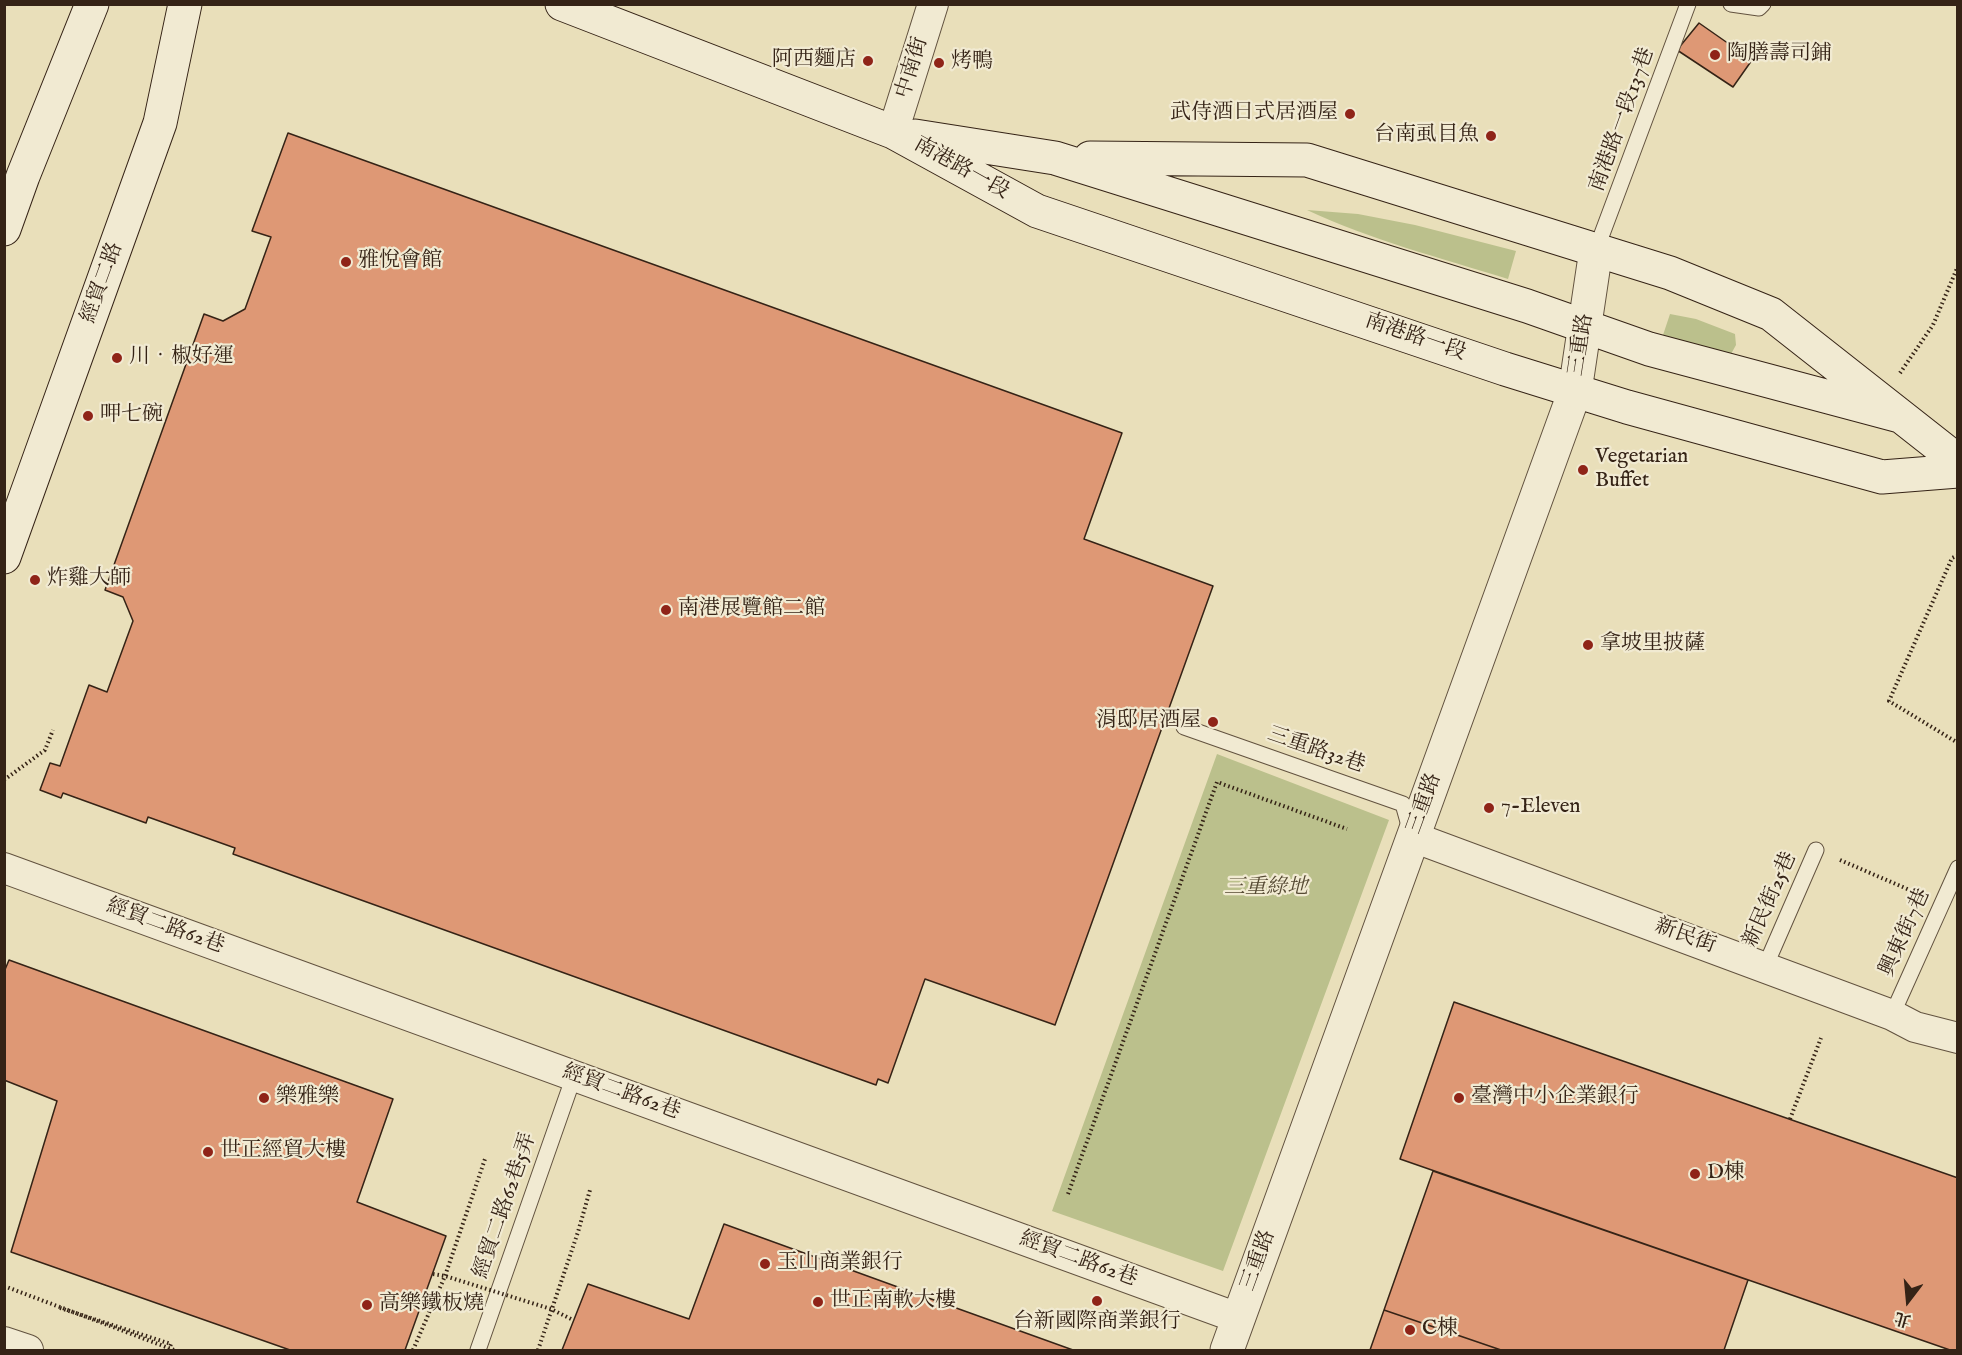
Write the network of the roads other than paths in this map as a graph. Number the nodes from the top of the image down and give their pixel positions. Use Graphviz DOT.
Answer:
graph roads {
  1 [pos="92,4"];
  2 [pos="186,4"];
  3 [pos="562,4"];
  4 [pos="933,4"];
  5 [pos="1688,4"];
  6 [pos="1731,4"];
  7 [pos="1763,4"];
  8 [pos="893,132"];
  9 [pos="1055,158"];
  10 [pos="4,229"];
  11 [pos="1596,250"];
  12 [pos="1585,326"];
  13 [pos="1575,390"];
  14 [pos="1900,416"];
  15 [pos="1958,461"];
  16 [pos="1958,471"];
  17 [pos="4,557"];
  18 [pos="1184,727"];
  19 [pos="1413,837"];
  20 [pos="1816,850"];
  21 [pos="4,868"];
  22 [pos="1958,868"];
  23 [pos="1764,967"];
  24 [pos="1892,1015"];
  25 [pos="1958,1038"];
  26 [pos="574,1076"];
  27 [pos="1238,1318"];
  28 [pos="4,1342"];
  29 [pos="28,1350"];
  30 [pos="478,1350"];
  31 [pos="1227,1350"];
  1 -- 10 [label="main road"];
  2 -- 17 [label="main road, 經貿二路"];
  3 -- 8 [label="main road, 南港路一段"];
  4 -- 8 [label="street, 中南街"];
  5 -- 11 [label="lane, 南港路一段137巷"];
  6 -- 7 [label="lane"];
  8 -- 9 [label="main road, 南港路一段"];
  8 -- 13 [label="main road, 南港路一段"];
  9 -- 11 [label="main road"];
  9 -- 12 [label="main road, 南港路一段"];
  11 -- 12 [label="main road, 三重路"];
  11 -- 14 [label="main road"];
  12 -- 13 [label="main road, 三重路"];
  12 -- 14 [label="main road, 南港路一段"];
  13 -- 16 [label="main road, 南港路一段"];
  13 -- 19 [label="main road, 三重路"];
  14 -- 15 [label="main road, 南港路一段"];
  18 -- 19 [label="lane, 三重路32巷"];
  19 -- 23 [label="street, 新民街"];
  19 -- 27 [label="main road, 三重路"];
  20 -- 23 [label="lane, 新民街25巷"];
  21 -- 26 [label="street, 經貿二路62巷"];
  22 -- 24 [label="lane, 興東街7巷"];
  23 -- 24 [label="street, 新民街"];
  24 -- 25 [label="street, 新民街"];
  26 -- 27 [label="street, 經貿二路62巷"];
  26 -- 30 [label="lane, 經貿二路62巷5弄"];
  27 -- 31 [label="main road, 三重路"];
  28 -- 29 [label="street"];
}
